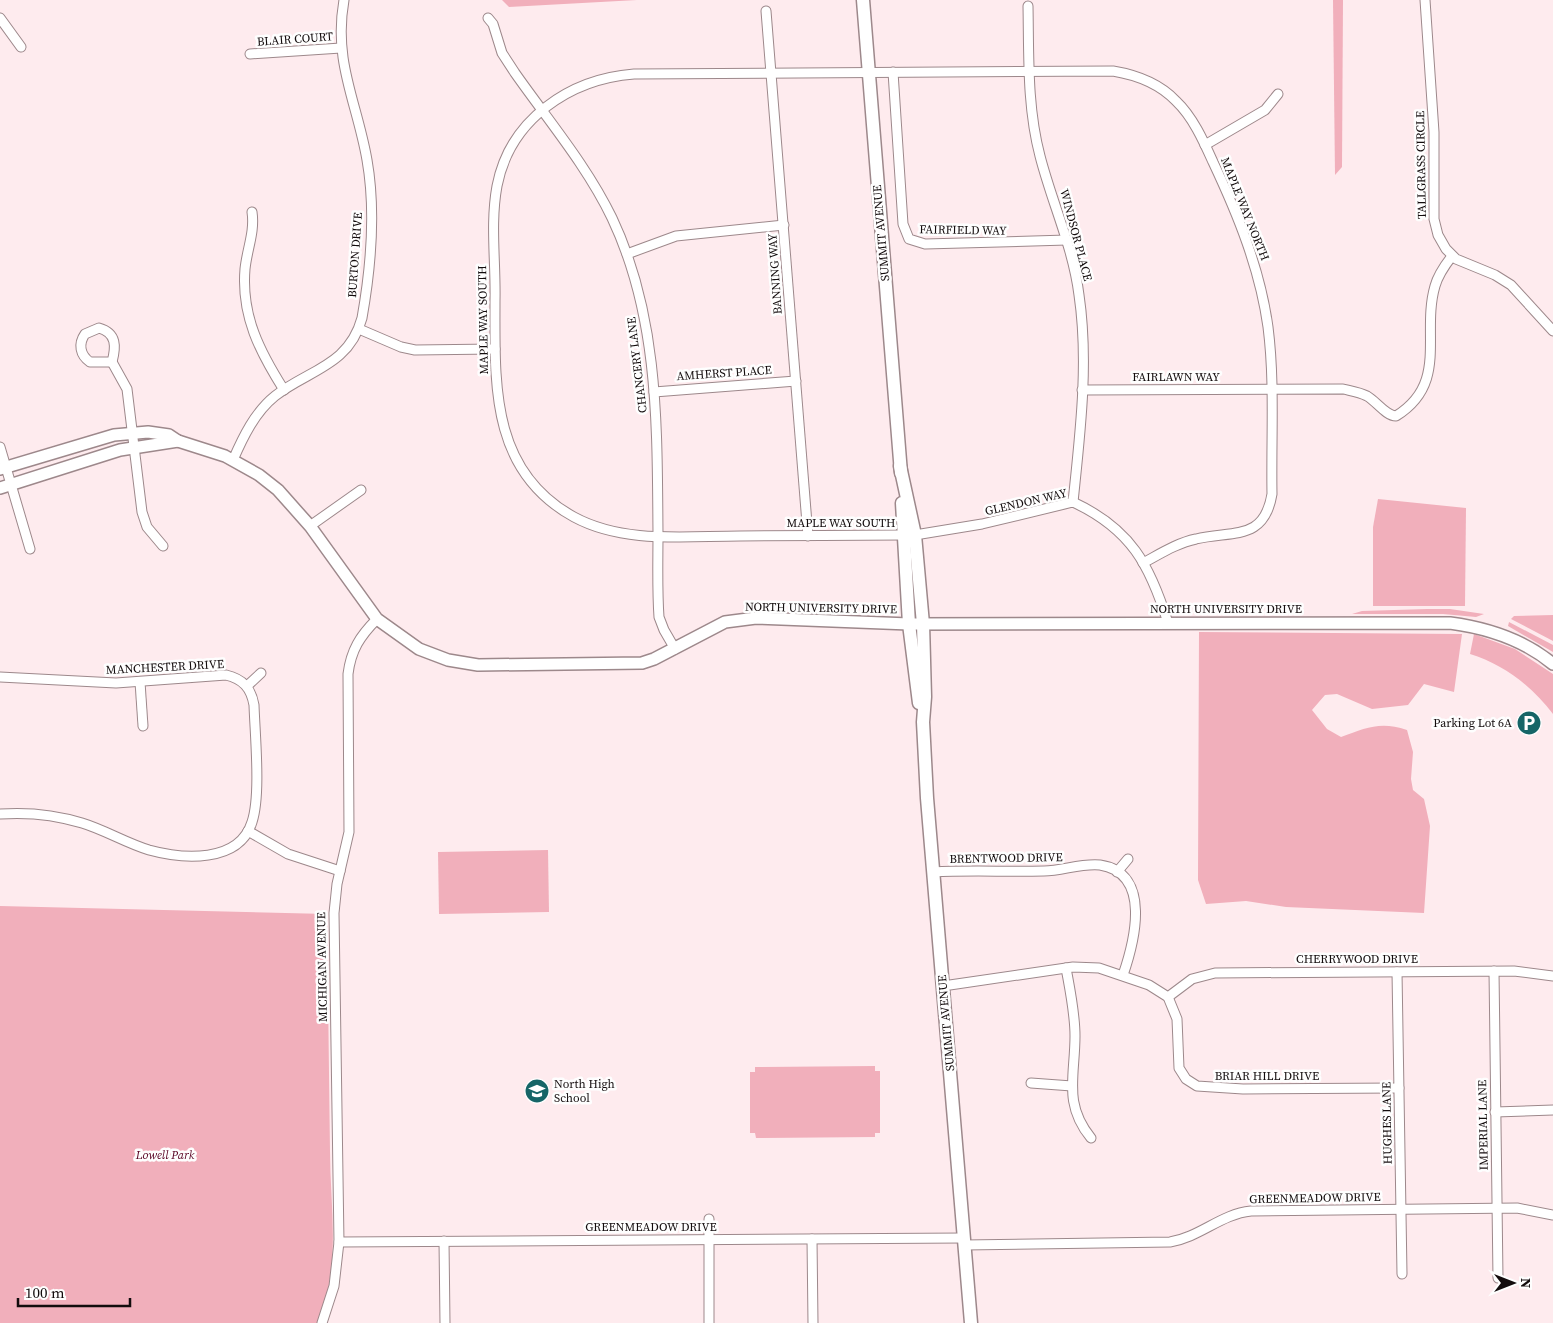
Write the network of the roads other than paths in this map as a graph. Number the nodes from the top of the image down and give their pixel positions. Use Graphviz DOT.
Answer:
graph roads {
  1 [pos="344,0"];
  2 [pos="863,0"];
  3 [pos="1426,0"];
  4 [pos="1028,6"];
  5 [pos="766,11"];
  6 [pos="0,18"];
  7 [pos="490,21"];
  8 [pos="21,48"];
  9 [pos="341,48"];
  10 [pos="250,54"];
  11 [pos="1029,71"];
  12 [pos="867,72"];
  13 [pos="893,72"];
  14 [pos="772,73"];
  15 [pos="1278,94"];
  16 [pos="542,110"];
  17 [pos="1205,145"];
  18 [pos="252,212"];
  19 [pos="784,225"];
  20 [pos="1067,240"];
  21 [pos="628,254"];
  22 [pos="1452,256"];
  23 [pos="359,329"];
  24 [pos="1553,331"];
  25 [pos="495,349"];
  26 [pos="112,362"];
  27 [pos="796,381"];
  28 [pos="1271,389"];
  29 [pos="284,390"];
  30 [pos="1082,390"];
  31 [pos="654,392"];
  32 [pos="133,433"];
  33 [pos="178,441"];
  34 [pos="0,448"];
  35 [pos="134,448"];
  36 [pos="233,460"];
  37 [pos="3,468"];
  38 [pos="5,486"];
  39 [pos="361,490"];
  40 [pos="1074,502"];
  41 [pos="310,526"];
  42 [pos="909,535"];
  43 [pos="658,536"];
  44 [pos="808,536"];
  45 [pos="163,546"];
  46 [pos="30,549"];
  47 [pos="1143,563"];
  48 [pos="377,620"];
  49 [pos="1168,623"];
  50 [pos="909,624"];
  51 [pos="923,624"];
  52 [pos="674,649"];
  53 [pos="1553,664"];
  54 [pos="260,673"];
  55 [pos="0,677"];
  56 [pos="140,682"];
  57 [pos="246,686"];
  58 [pos="923,722"];
  59 [pos="143,726"];
  60 [pos="0,814"];
  61 [pos="248,831"];
  62 [pos="1128,859"];
  63 [pos="340,871"];
  64 [pos="933,872"];
  65 [pos="1117,872"];
  66 [pos="1066,968"];
  67 [pos="1494,971"];
  68 [pos="1397,972"];
  69 [pos="1123,976"];
  70 [pos="1553,976"];
  71 [pos="943,986"];
  72 [pos="1168,997"];
  73 [pos="1031,1083"];
  74 [pos="1072,1086"];
  75 [pos="1399,1088"];
  76 [pos="1553,1110"];
  77 [pos="1496,1112"];
  78 [pos="1091,1138"];
  79 [pos="1401,1209"];
  80 [pos="1497,1209"];
  81 [pos="1553,1215"];
  82 [pos="708,1219"];
  83 [pos="812,1239"];
  84 [pos="709,1240"];
  85 [pos="444,1241"];
  86 [pos="964,1241"];
  87 [pos="339,1242"];
  88 [pos="1402,1274"];
  89 [pos="1498,1278"];
  90 [pos="322,1323"];
  91 [pos="445,1323"];
  92 [pos="710,1323"];
  93 [pos="813,1323"];
  94 [pos="971,1323"];
  1 -- 9 [label="street, BURTON DRIVE"];
  2 -- 12 [label="main road, SUMMIT AVENUE"];
  3 -- 22 [label="street, TALLGRASS CIRCLE"];
  4 -- 11 [label="street, WINDSOR PLACE"];
  5 -- 14 [label="street, BANNING WAY"];
  6 -- 8 [label="street"];
  7 -- 16 [label="street, CHANCERY LANE"];
  9 -- 10 [label="street, BLAIR COURT"];
  9 -- 23 [label="street, BURTON DRIVE"];
  11 -- 13 [label="street, MAPLE WAY NORTH"];
  11 -- 17 [label="street, MAPLE WAY NORTH"];
  11 -- 20 [label="street, WINDSOR PLACE"];
  12 -- 13 [label="street, MAPLE WAY NORTH"];
  12 -- 14 [label="street, MAPLE WAY SOUTH"];
  12 -- 42 [label="main road, SUMMIT AVENUE"];
  13 -- 20 [label="street, FAIRFIELD WAY"];
  14 -- 16 [label="street, MAPLE WAY SOUTH"];
  14 -- 19 [label="street, BANNING WAY"];
  15 -- 17 [label="street"];
  16 -- 21 [label="street, CHANCERY LANE"];
  16 -- 25 [label="street, MAPLE WAY SOUTH"];
  17 -- 28 [label="street, MAPLE WAY NORTH"];
  18 -- 29 [label="street"];
  19 -- 21 [label="street"];
  19 -- 27 [label="street, BANNING WAY"];
  20 -- 30 [label="street, WINDSOR PLACE"];
  21 -- 31 [label="street, CHANCERY LANE"];
  22 -- 24 [label="street"];
  22 -- 28 [label="street, FAIRLAWN WAY"];
  23 -- 25 [label="street"];
  23 -- 29 [label="street, BURTON DRIVE"];
  25 -- 43 [label="street, MAPLE WAY SOUTH"];
  26 -- 26 [label="street"];
  26 -- 32 [label="street"];
  27 -- 31 [label="street, AMHERST PLACE"];
  27 -- 44 [label="street, BANNING WAY"];
  28 -- 30 [label="street, FAIRLAWN WAY"];
  28 -- 47 [label="street, MAPLE WAY NORTH"];
  29 -- 36 [label="street, BURTON DRIVE"];
  30 -- 40 [label="street, WINDSOR PLACE"];
  31 -- 43 [label="street, CHANCERY LANE"];
  32 -- 33 [label="street, NORTH UNIVERSITY DRIVE"];
  32 -- 35 [label="street"];
  32 -- 37 [label="street, NORTH UNIVERSITY DRIVE"];
  33 -- 35 [label="street, NORTH UNIVERSITY DRIVE"];
  33 -- 36 [label="street, NORTH UNIVERSITY DRIVE"];
  34 -- 37 [label="street"];
  35 -- 38 [label="street, NORTH UNIVERSITY DRIVE"];
  35 -- 45 [label="street"];
  36 -- 41 [label="street, NORTH UNIVERSITY DRIVE"];
  37 -- 38 [label="street"];
  38 -- 46 [label="street"];
  39 -- 41 [label="street"];
  40 -- 42 [label="street, GLENDON WAY"];
  40 -- 47 [label="street, GLENDON WAY"];
  41 -- 48 [label="street, NORTH UNIVERSITY DRIVE"];
  42 -- 44 [label="street, MAPLE WAY SOUTH"];
  42 -- 50 [label="main road, SUMMIT AVENUE"];
  42 -- 51 [label="main road, SUMMIT AVENUE"];
  43 -- 44 [label="street, MAPLE WAY SOUTH"];
  43 -- 52 [label="street, CHANCERY LANE"];
  47 -- 49 [label="street, GLENDON WAY"];
  48 -- 52 [label="street, NORTH UNIVERSITY DRIVE"];
  48 -- 63 [label="street, MICHIGAN AVENUE"];
  49 -- 51 [label="street, NORTH UNIVERSITY DRIVE"];
  49 -- 53 [label="street, NORTH UNIVERSITY DRIVE"];
  50 -- 51 [label="street, NORTH UNIVERSITY DRIVE"];
  50 -- 52 [label="street, NORTH UNIVERSITY DRIVE"];
  50 -- 58 [label="main road, SUMMIT AVENUE"];
  51 -- 58 [label="main road, SUMMIT AVENUE"];
  54 -- 57 [label="street"];
  55 -- 56 [label="street, MANCHESTER DRIVE"];
  56 -- 57 [label="street, MANCHESTER DRIVE"];
  56 -- 59 [label="street"];
  57 -- 61 [label="street"];
  58 -- 64 [label="main road, SUMMIT AVENUE"];
  60 -- 61 [label="street"];
  61 -- 63 [label="street"];
  62 -- 65 [label="street"];
  63 -- 87 [label="street, MICHIGAN AVENUE"];
  64 -- 65 [label="street, BRENTWOOD DRIVE"];
  64 -- 71 [label="main road, SUMMIT AVENUE"];
  65 -- 69 [label="street"];
  66 -- 69 [label="street"];
  66 -- 71 [label="street"];
  66 -- 74 [label="street"];
  67 -- 68 [label="street, CHERRYWOOD DRIVE"];
  67 -- 70 [label="street, CHERRYWOOD DRIVE"];
  67 -- 77 [label="street, IMPERIAL LANE"];
  68 -- 72 [label="street, CHERRYWOOD DRIVE"];
  68 -- 75 [label="street, HUGHES LANE"];
  69 -- 72 [label="street"];
  71 -- 86 [label="main road, SUMMIT AVENUE"];
  72 -- 75 [label="street, BRIAR HILL DRIVE"];
  73 -- 74 [label="street"];
  74 -- 78 [label="street"];
  75 -- 79 [label="street, HUGHES LANE"];
  76 -- 77 [label="street"];
  77 -- 80 [label="street, IMPERIAL LANE"];
  79 -- 80 [label="street, GREENMEADOW DRIVE"];
  79 -- 86 [label="street, GREENMEADOW DRIVE"];
  79 -- 88 [label="street, HUGHES LANE"];
  80 -- 81 [label="street, GREENMEADOW DRIVE"];
  80 -- 89 [label="street, IMPERIAL LANE"];
  82 -- 84 [label="street"];
  83 -- 84 [label="street, GREENMEADOW DRIVE"];
  83 -- 86 [label="street, GREENMEADOW DRIVE"];
  83 -- 93 [label="street"];
  84 -- 85 [label="street, GREENMEADOW DRIVE"];
  84 -- 92 [label="street"];
  85 -- 87 [label="street, GREENMEADOW DRIVE"];
  85 -- 91 [label="street"];
  86 -- 94 [label="main road, SUMMIT AVENUE"];
  87 -- 90 [label="street, MICHIGAN AVENUE"];
}
